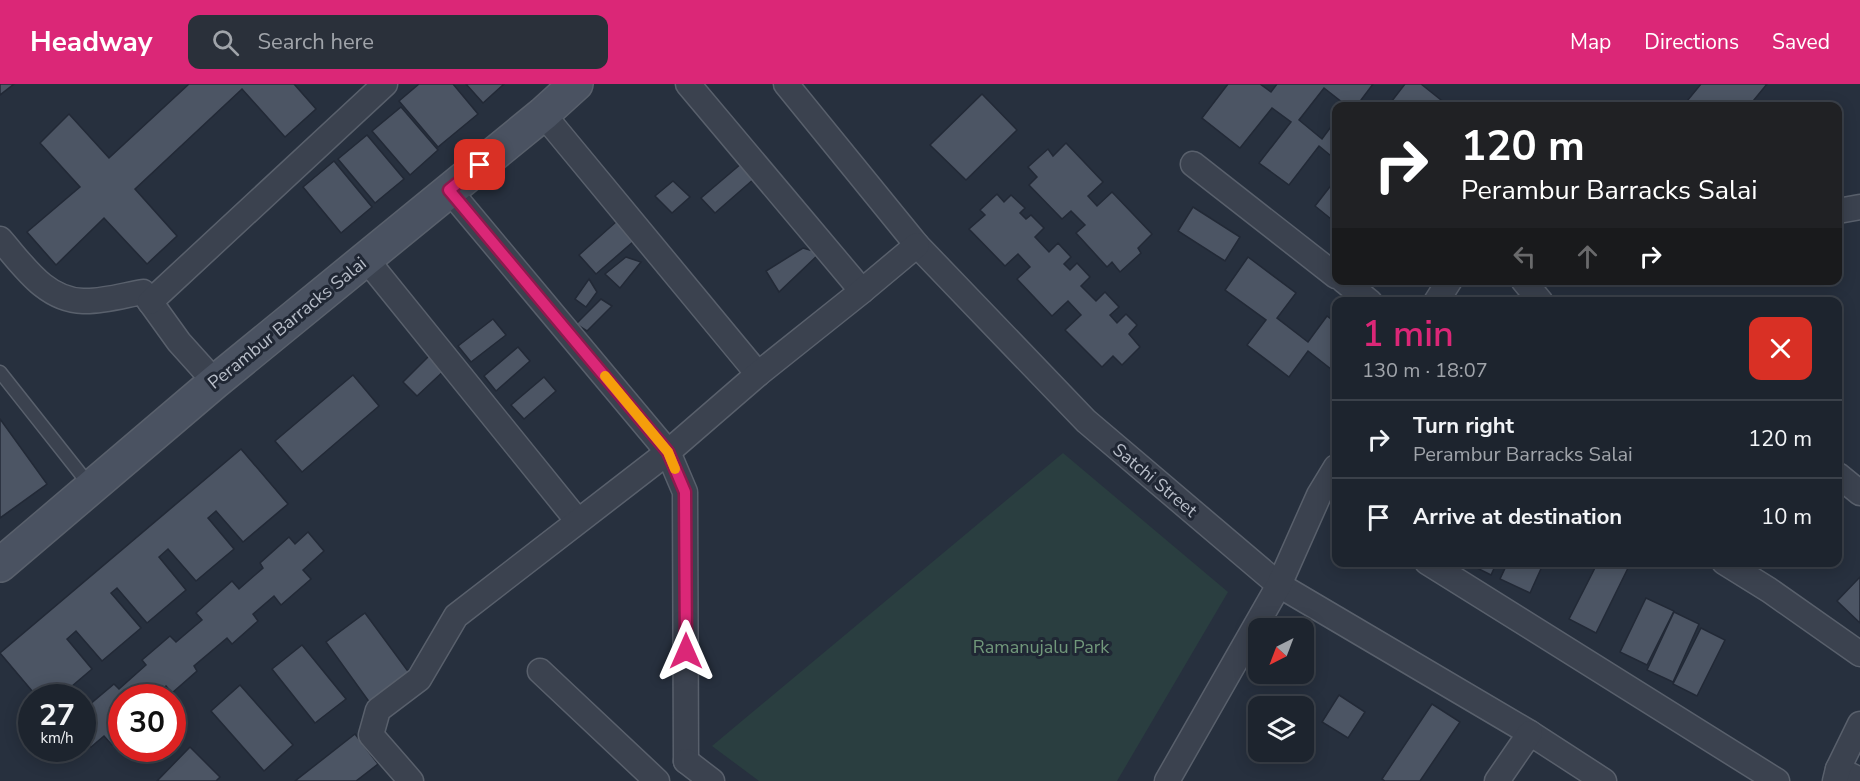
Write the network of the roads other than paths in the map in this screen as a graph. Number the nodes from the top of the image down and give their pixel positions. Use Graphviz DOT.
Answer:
graph roads {
  1 [pos="385,84"];
  2 [pos="576,84"];
  3 [pos="688,84"];
  4 [pos="786,84"];
  5 [pos="543,114"];
  6 [pos="1193,164"];
  7 [pos="449,190"];
  8 [pos="1860,207"];
  9 [pos="1842,210"];
  10 [pos="0,239"];
  11 [pos="917,245"];
  12 [pos="366,259"];
  13 [pos="1332,273"];
  14 [pos="1349,285"];
  15 [pos="1527,285"];
  16 [pos="862,291"];
  17 [pos="1364,297"];
  18 [pos="1537,297"];
  19 [pos="150,302"];
  20 [pos="0,372"];
  21 [pos="758,374"];
  22 [pos="215,382"];
  23 [pos="668,452"];
  24 [pos="1842,478"];
  25 [pos="1332,484"];
  26 [pos="92,488"];
  27 [pos="1860,493"];
  28 [pos="1328,501"];
  29 [pos="577,520"];
  30 [pos="0,565"];
  31 [pos="1435,567"];
  32 [pos="1732,567"];
  33 [pos="1760,567"];
  34 [pos="1279,585"];
  35 [pos="1769,590"];
  36 [pos="1860,654"];
  37 [pos="540,671"];
  38 [pos="1860,724"];
  39 [pos="1530,733"];
  40 [pos="686,761"];
  41 [pos="1836,775"];
  42 [pos="1860,780"];
  43 [pos="411,781"];
  44 [pos="658,781"];
  45 [pos="712,781"];
  46 [pos="1167,781"];
  47 [pos="1497,781"];
  48 [pos="1604,781"];
  49 [pos="1777,781"];
  1 -- 19 [label="street"];
  2 -- 5 [label="main road, Perambur Barracks Salai"];
  3 -- 16 [label="street"];
  4 -- 11 [label="street, Satchi Street"];
  5 -- 7 [label="main road, Perambur Barracks Salai"];
  5 -- 21 [label="street"];
  6 -- 13 [label="street"];
  7 -- 12 [label="main road, Perambur Barracks Salai"];
  7 -- 23 [label="street"];
  8 -- 9 [label="street"];
  10 -- 19 [label="street"];
  11 -- 16 [label="street"];
  11 -- 34 [label="street, Satchi Street"];
  12 -- 22 [label="main road, Perambur Barracks Salai"];
  12 -- 29 [label="street"];
  14 -- 17 [label="street"];
  15 -- 18 [label="street"];
  16 -- 21 [label="street"];
  19 -- 22 [label="street"];
  20 -- 26 [label="lane"];
  21 -- 23 [label="street"];
  22 -- 26 [label="main road, Perambur Barracks Salai"];
  23 -- 29 [label="street"];
  23 -- 40 [label="street"];
  24 -- 27 [label="street"];
  25 -- 28 [label="street"];
  26 -- 30 [label="main road, Perambur Barracks Salai"];
  28 -- 34 [label="street"];
  29 -- 43 [label="street"];
  31 -- 49 [label="street"];
  32 -- 35 [label="street"];
  33 -- 35 [label="street"];
  34 -- 39 [label="street, Satchi Street"];
  34 -- 46 [label="street"];
  35 -- 36 [label="street"];
  37 -- 44 [label="street"];
  38 -- 41 [label="street"];
  39 -- 47 [label="street"];
  39 -- 48 [label="street, Satchi Street"];
  40 -- 44 [label="street"];
  40 -- 45 [label="street"];
  41 -- 42 [label="street"];
}
